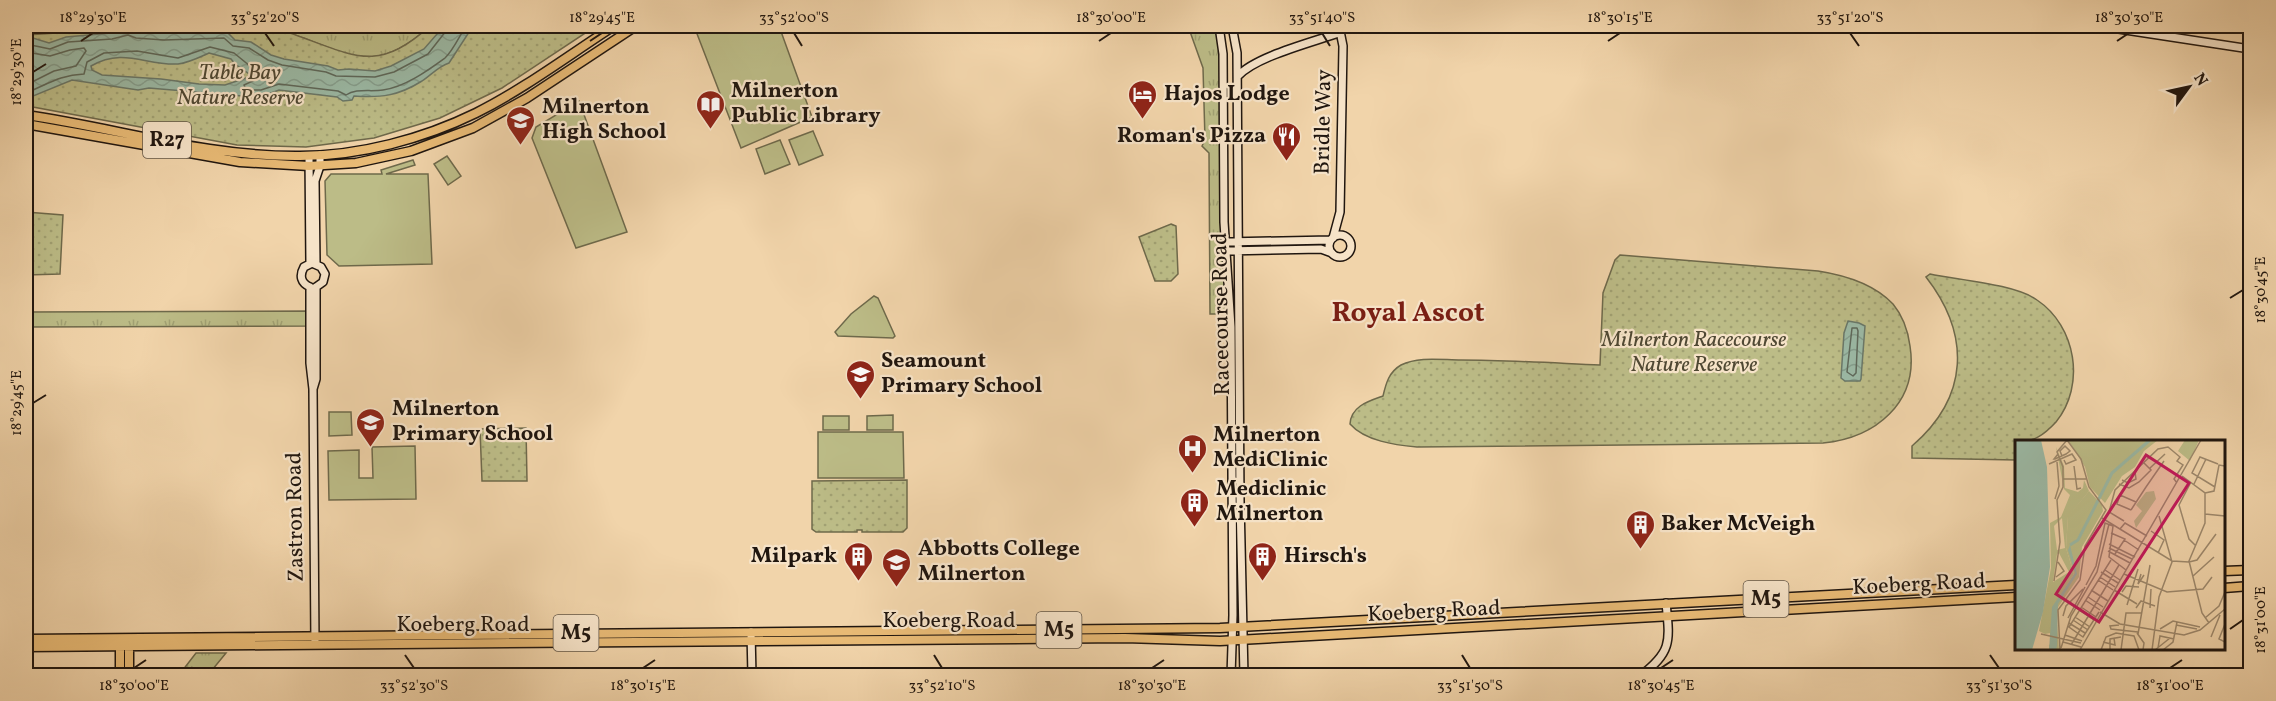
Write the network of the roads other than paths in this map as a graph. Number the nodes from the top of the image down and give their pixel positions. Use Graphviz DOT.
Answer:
graph roads {
  1 [pos="614,26"];
  2 [pos="636,26"];
  3 [pos="1219,26"];
  4 [pos="1232,26"];
  5 [pos="2099,26"];
  6 [pos="1340,29"];
  7 [pos="2250,49"];
  8 [pos="1237,53"];
  9 [pos="1261,61"];
  10 [pos="1238,76"];
  11 [pos="26,115"];
  12 [pos="26,124"];
  13 [pos="320,155"];
  14 [pos="309,156"];
  15 [pos="309,166"];
  16 [pos="320,166"];
  17 [pos="312,205"];
  18 [pos="1340,212"];
  19 [pos="1345,236"];
  20 [pos="1332,239"];
  21 [pos="1225,242"];
  22 [pos="1239,242"];
  23 [pos="1225,251"];
  24 [pos="1239,251"];
  25 [pos="1332,253"];
  26 [pos="313,264"];
  27 [pos="313,287"];
  28 [pos="2250,570"];
  29 [pos="2225,571"];
  30 [pos="2015,585"];
  31 [pos="2250,586"];
  32 [pos="2225,588"];
  33 [pos="2015,597"];
  34 [pos="1666,603"];
  35 [pos="1667,618"];
  36 [pos="1233,628"];
  37 [pos="1243,628"];
  38 [pos="750,637"];
  39 [pos="26,639"];
  40 [pos="1244,639"];
  41 [pos="315,640"];
  42 [pos="1232,640"];
  43 [pos="125,643"];
  44 [pos="26,647"];
  45 [pos="120,675"];
  46 [pos="129,675"];
  47 [pos="750,675"];
  48 [pos="1231,675"];
  49 [pos="1244,675"];
  50 [pos="1640,675"];
  1 -- 13 [label="main road, R27"];
  2 -- 16 [label="main road, R27"];
  3 -- 21 [label="street, Racecourse Road"];
  4 -- 8 [label="street, Racecourse Road"];
  5 -- 7 [label="street"];
  6 -- 9 [label="street"];
  6 -- 18 [label="street, Bridle Way"];
  8 -- 9 [label="street"];
  8 -- 10 [label="street, Racecourse Road"];
  9 -- 10 [label="street"];
  10 -- 22 [label="street, Racecourse Road"];
  11 -- 14 [label="main road, R27"];
  12 -- 15 [label="main road, R27"];
  13 -- 14 [label="main road, R27"];
  13 -- 16 [label="street"];
  14 -- 15 [label="street"];
  15 -- 16 [label="main road, R27"];
  15 -- 17 [label="street"];
  16 -- 17 [label="street"];
  17 -- 26 [label="street"];
  18 -- 19 [label="street, Bridle Way"];
  18 -- 20 [label="street, Bridle Way"];
  19 -- 20 [label="street"];
  19 -- 25 [label="street"];
  20 -- 22 [label="street"];
  20 -- 25 [label="street"];
  21 -- 22 [label="street"];
  21 -- 23 [label="street, Racecourse Road"];
  22 -- 24 [label="street, Racecourse Road"];
  23 -- 24 [label="street"];
  23 -- 36 [label="street, Racecourse Road"];
  24 -- 25 [label="street"];
  24 -- 37 [label="street, Racecourse Road"];
  26 -- 27 [label="street"];
  26 -- 27 [label="street"];
  27 -- 41 [label="street, Zastron Road"];
  28 -- 29 [label="main road"];
  30 -- 34 [label="main road, Koeberg Road / M5"];
  31 -- 32 [label="main road"];
  33 -- 35 [label="main road, Koeberg Road / M5"];
  34 -- 35 [label="street"];
  34 -- 37 [label="main road, Koeberg Road / M5"];
  35 -- 40 [label="main road, Koeberg Road / M5"];
  35 -- 50 [label="street"];
  36 -- 37 [label="main road, Koeberg Road / M5"];
  36 -- 38 [label="main road, Koeberg Road / M5"];
  36 -- 42 [label="street, Racecourse Road"];
  37 -- 40 [label="street, Racecourse Road"];
  38 -- 41 [label="main road, Koeberg Road / M5"];
  38 -- 42 [label="main road, Koeberg Road / M5"];
  38 -- 47 [label="street"];
  39 -- 43 [label="main road, Koeberg Road / M5"];
  40 -- 42 [label="main road, Koeberg Road / M5"];
  40 -- 49 [label="street, Racecourse Road"];
  41 -- 43 [label="main road, Koeberg Road / M5"];
  42 -- 48 [label="street, Racecourse Road"];
  43 -- 44 [label="main road, Koeberg Road / M5"];
  43 -- 45 [label="main road"];
  43 -- 46 [label="main road"];
}
